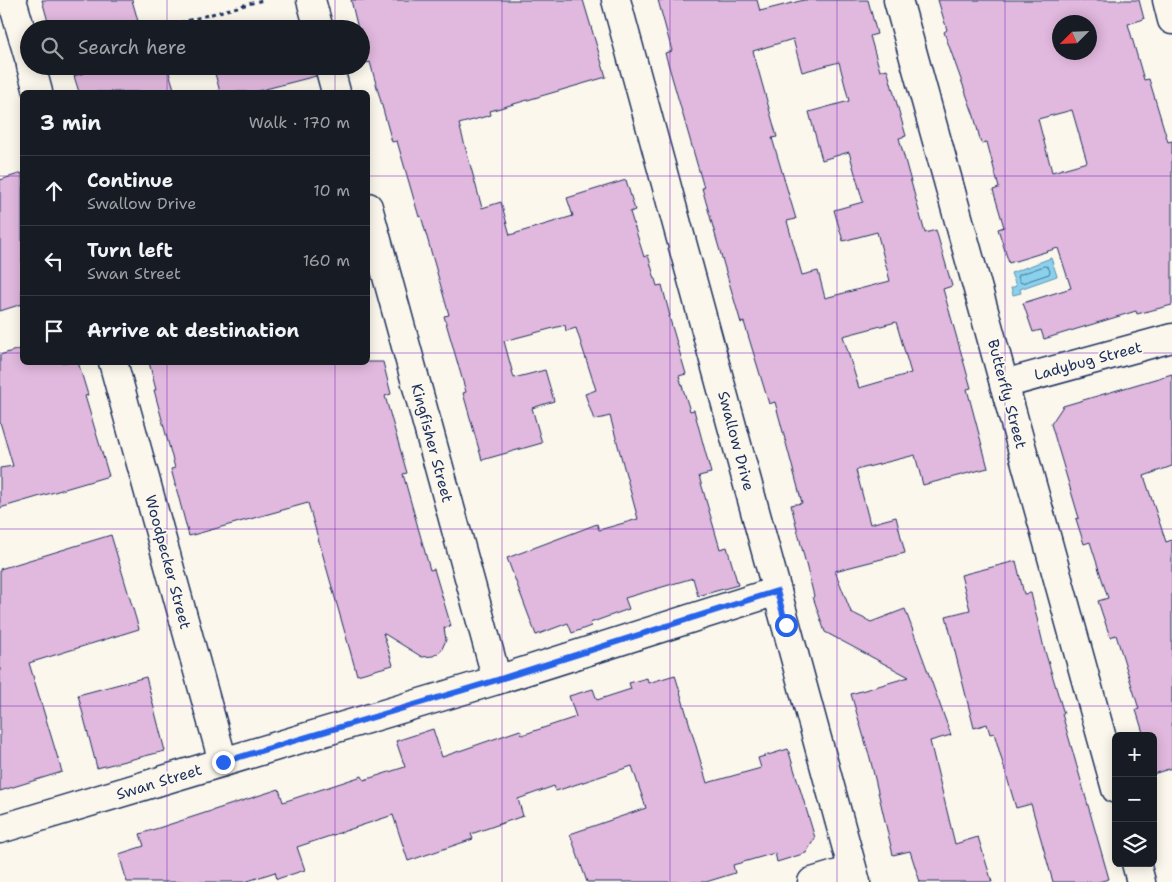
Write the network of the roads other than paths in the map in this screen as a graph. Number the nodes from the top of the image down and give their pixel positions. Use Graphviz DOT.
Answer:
graph roads {
  1 [pos="12,0"];
  2 [pos="311,0"];
  3 [pos="616,0"];
  4 [pos="898,0"];
  5 [pos="1167,0"];
  6 [pos="317,20"];
  7 [pos="1172,20"];
  8 [pos="20,27"];
  9 [pos="33,75"];
  10 [pos="331,75"];
  11 [pos="37,90"];
  12 [pos="335,90"];
  13 [pos="370,214"];
  14 [pos="1172,338"];
  15 [pos="114,365"];
  16 [pos="1004,384"];
  17 [pos="777,591"];
  18 [pos="497,680"];
  19 [pos="223,762"];
  20 [pos="1113,777"];
  21 [pos="0,829"];
  22 [pos="1137,867"];
  23 [pos="854,876"];
  24 [pos="812,882"];
  25 [pos="1141,882"];
  1 -- 8 [label="street"];
  2 -- 6 [label="street"];
  3 -- 17 [label="street, Swallow Drive"];
  4 -- 16 [label="street, Butterfly Street"];
  5 -- 7 [label="street"];
  9 -- 11 [label="street"];
  10 -- 12 [label="street"];
  13 -- 18 [label="street, Kingfisher Street"];
  14 -- 16 [label="street, Ladybug Street"];
  15 -- 19 [label="street, Woodpecker Street"];
  16 -- 20 [label="street, Butterfly Street"];
  17 -- 18 [label="street, Swan Street"];
  17 -- 23 [label="street, Swallow Drive"];
  18 -- 19 [label="street, Swan Street"];
  19 -- 21 [label="street, Swan Street"];
  22 -- 25 [label="street"];
  23 -- 24 [label="street"];
}
